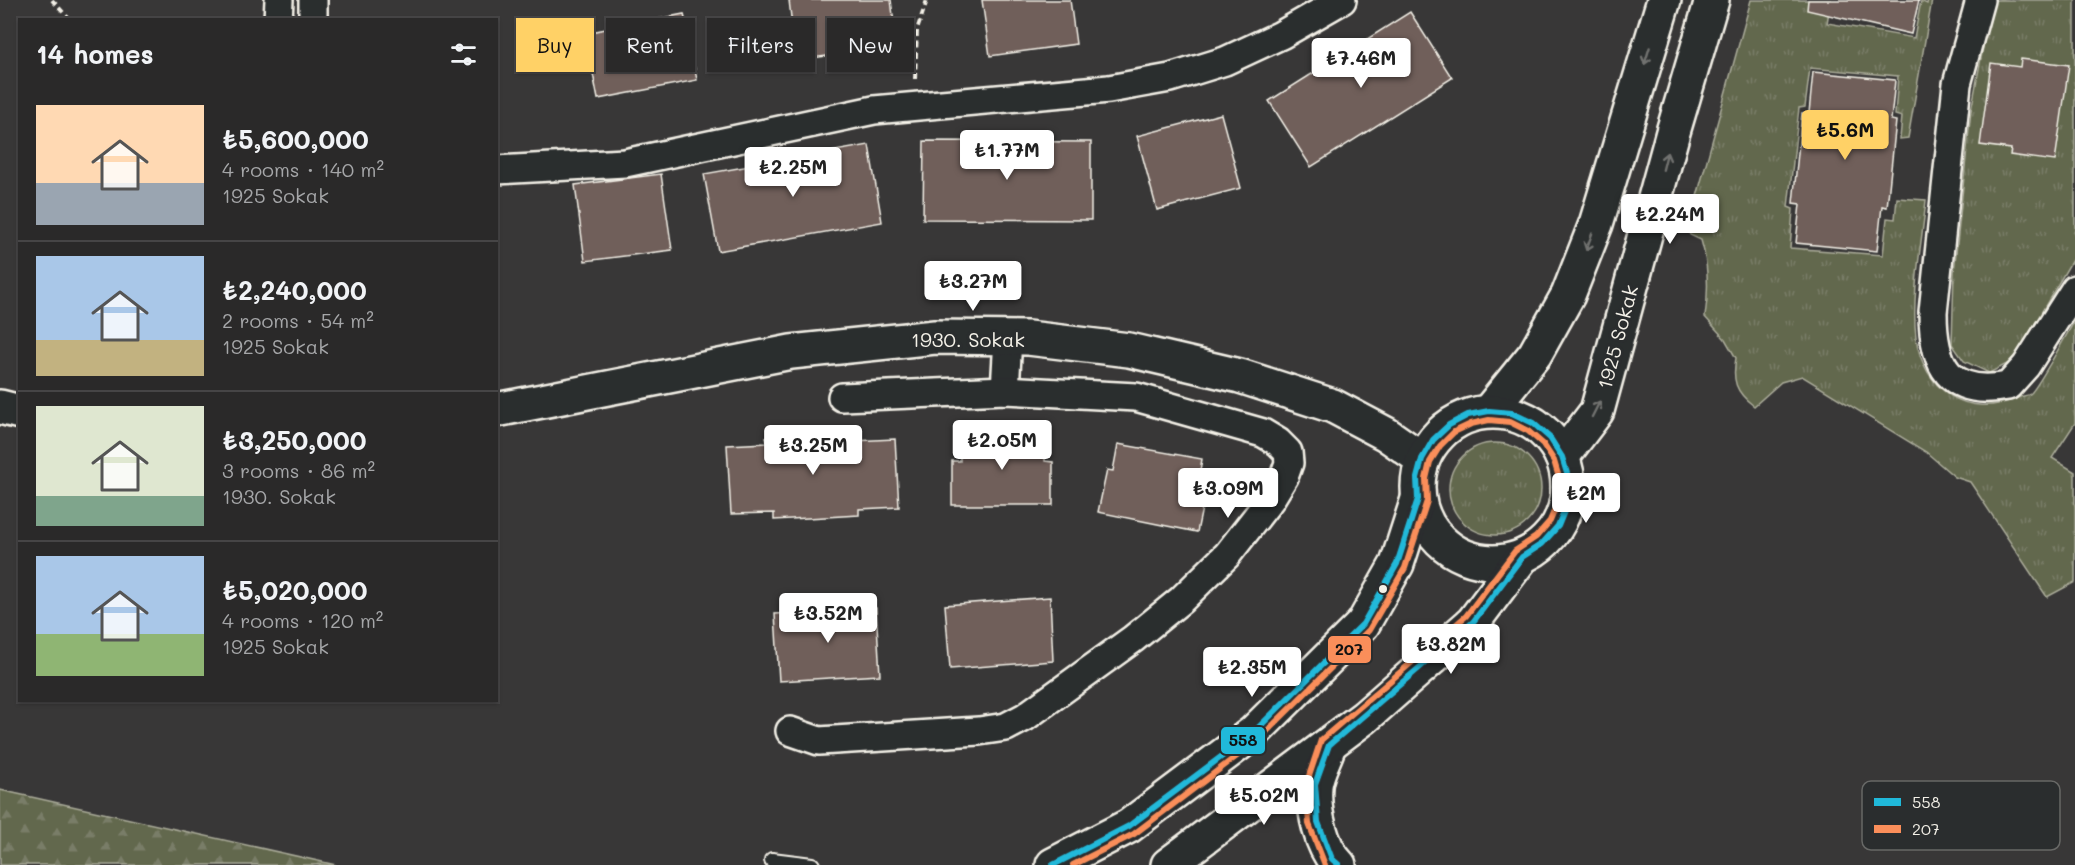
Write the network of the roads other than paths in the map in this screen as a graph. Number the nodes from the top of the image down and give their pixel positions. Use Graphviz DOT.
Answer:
graph roads {
  1 [pos="279,0"];
  2 [pos="313,0"];
  3 [pos="1342,0"];
  4 [pos="1664,0"];
  5 [pos="1713,0"];
  6 [pos="1980,0"];
  7 [pos="278,18"];
  8 [pos="313,18"];
  9 [pos="498,170"];
  10 [pos="2075,290"];
  11 [pos="1008,338"];
  12 [pos="1005,390"];
  13 [pos="842,397"];
  14 [pos="0,407"];
  15 [pos="498,410"];
  16 [pos="1489,411"];
  17 [pos="18,412"];
  18 [pos="1563,457"];
  19 [pos="1422,459"];
  20 [pos="1418,499"];
  21 [pos="1522,557"];
  22 [pos="790,731"];
  23 [pos="1329,745"];
  24 [pos="772,860"];
  25 [pos="812,865"];
  26 [pos="1053,865"];
  27 [pos="1168,865"];
  28 [pos="1339,865"];
  1 -- 7 [label="street"];
  2 -- 8 [label="street"];
  3 -- 9 [label="street"];
  4 -- 16 [label="main road, one-way"];
  18 -- 5 [label="main road, 1925 Sokak, one-way"];
  6 -- 10 [label="street"];
  11 -- 12 [label="street"];
  11 -- 15 [label="main road, 1930. Sokak"];
  11 -- 19 [label="main road, 1930. Sokak"];
  12 -- 13 [label="street"];
  12 -- 22 [label="street"];
  14 -- 17 [label="main road"];
  16 -- 18 [label="main road"];
  16 -- 19 [label="main road"];
  18 -- 21 [label="main road"];
  19 -- 20 [label="main road"];
  20 -- 21 [label="main road"];
  20 -- 26 [label="main road"];
  21 -- 23 [label="main road"];
  23 -- 27 [label="main road"];
  23 -- 28 [label="main road"];
  24 -- 25 [label="lane"];
}
